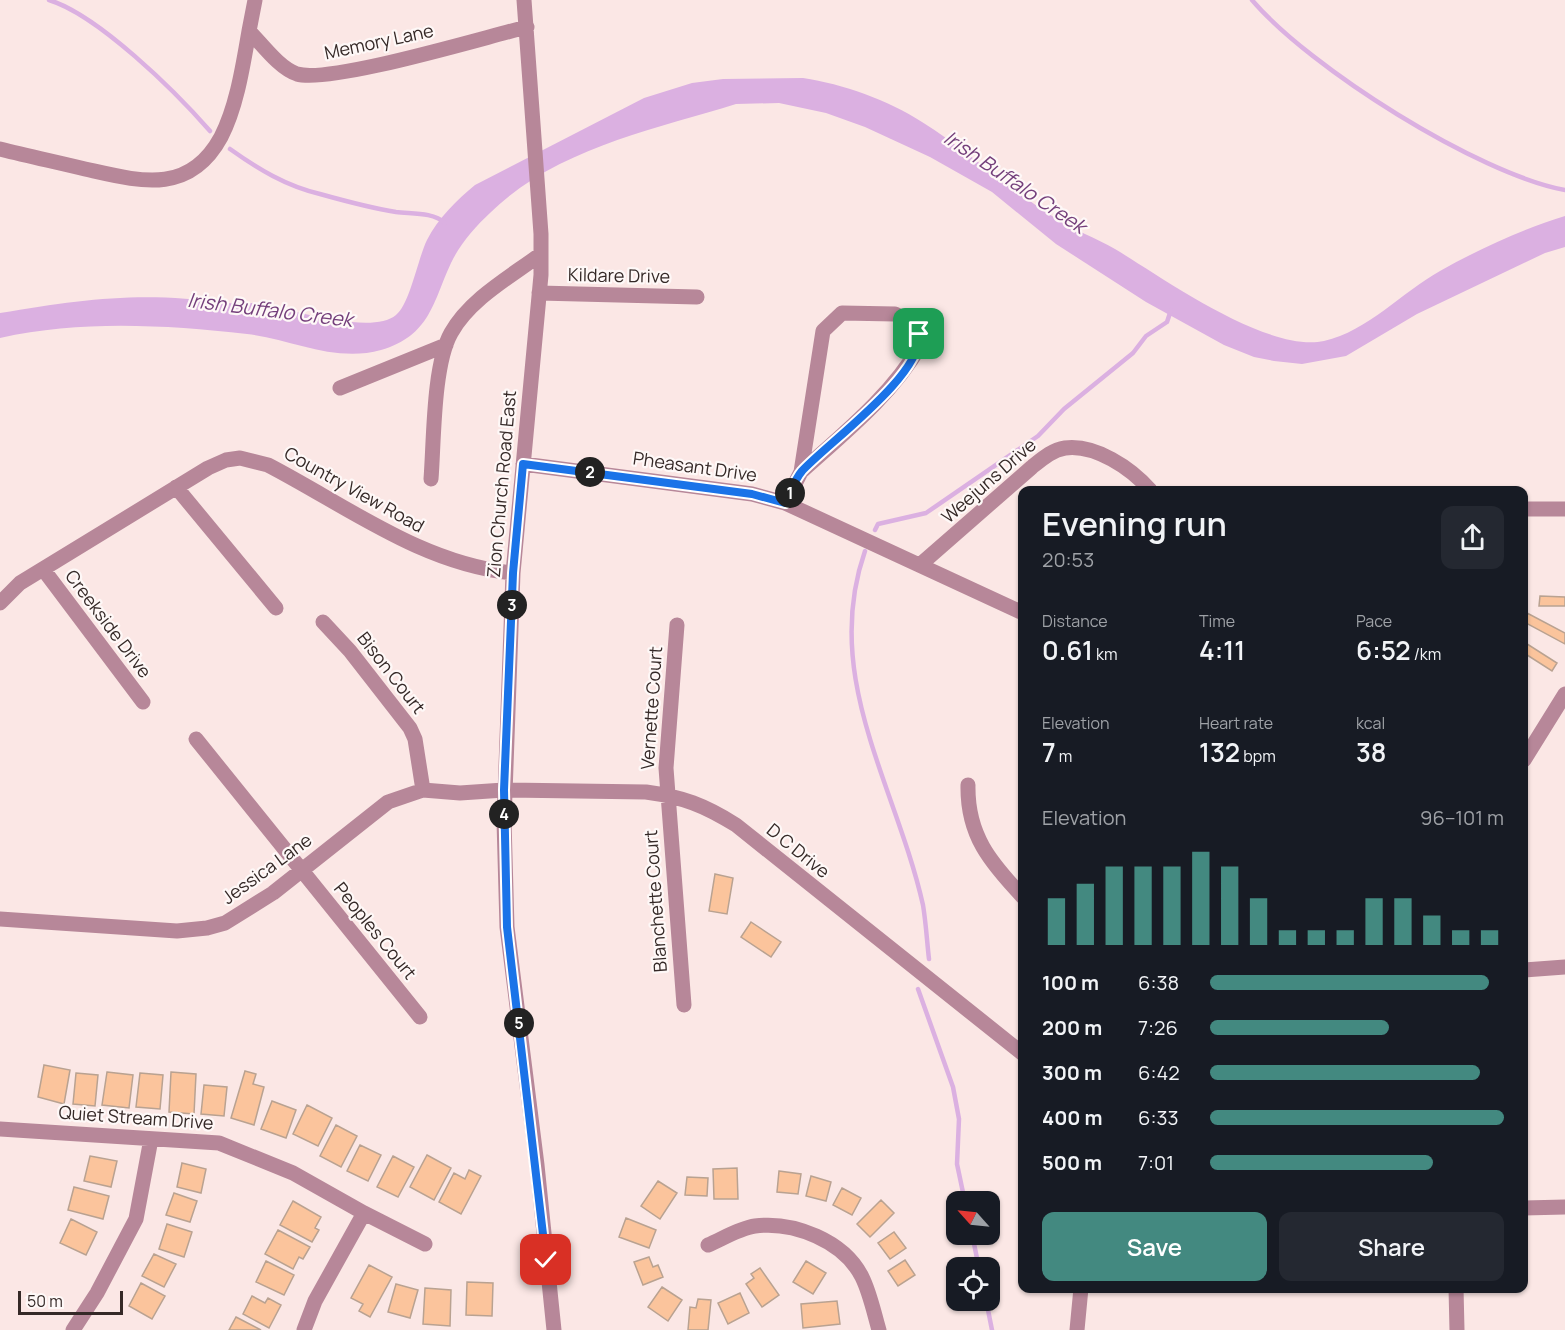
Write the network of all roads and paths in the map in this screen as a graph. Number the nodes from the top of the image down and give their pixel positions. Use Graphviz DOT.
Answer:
graph roads {
  1 [pos="255,0"];
  2 [pos="525,0"];
  3 [pos="527,27"];
  4 [pos="249,31"];
  5 [pos="0,149"];
  6 [pos="541,254"];
  7 [pos="539,293"];
  8 [pos="698,297"];
  9 [pos="446,345"];
  10 [pos="340,388"];
  11 [pos="523,464"];
  12 [pos="801,472"];
  13 [pos="431,478"];
  14 [pos="1145,486"];
  15 [pos="176,487"];
  16 [pos="785,503"];
  17 [pos="1528,509"];
  18 [pos="1565,509"];
  19 [pos="921,564"];
  20 [pos="43,570"];
  21 [pos="513,573"];
  22 [pos="0,603"];
  23 [pos="276,608"];
  24 [pos="1018,611"];
  25 [pos="323,622"];
  26 [pos="677,625"];
  27 [pos="1565,694"];
  28 [pos="143,702"];
  29 [pos="196,739"];
  30 [pos="1528,753"];
  31 [pos="968,785"];
  32 [pos="423,790"];
  33 [pos="504,790"];
  34 [pos="668,795"];
  35 [pos="301,870"];
  36 [pos="1018,892"];
  37 [pos="0,919"];
  38 [pos="1565,967"];
  39 [pos="1528,970"];
  40 [pos="684,1005"];
  41 [pos="420,1017"];
  42 [pos="1018,1050"];
  43 [pos="0,1129"];
  44 [pos="151,1139"];
  45 [pos="1565,1207"];
  46 [pos="1528,1208"];
  47 [pos="364,1214"];
  48 [pos="425,1244"];
  49 [pos="708,1245"];
  50 [pos="1081,1293"];
  51 [pos="1456,1293"];
  52 [pos="73,1330"];
  53 [pos="304,1330"];
  54 [pos="554,1330"];
  55 [pos="879,1330"];
  56 [pos="1077,1330"];
  57 [pos="1457,1330"];
  1 -- 4 [label="street"];
  2 -- 3 [label="street, Zion Church Road East"];
  3 -- 4 [label="street, Memory Lane"];
  3 -- 6 [label="street, Zion Church Road East"];
  4 -- 5 [label="street"];
  6 -- 7 [label="street, Zion Church Road East"];
  6 -- 9 [label="street"];
  7 -- 8 [label="street, Kildare Drive"];
  7 -- 11 [label="street, Zion Church Road East"];
  9 -- 10 [label="street"];
  9 -- 13 [label="street"];
  11 -- 16 [label="street, Pheasant Drive"];
  11 -- 21 [label="street, Zion Church Road East"];
  12 -- 12 [label="street"];
  12 -- 16 [label="street"];
  14 -- 19 [label="street, Weejuns Drive"];
  15 -- 20 [label="street, Country View Road"];
  15 -- 21 [label="street, Country View Road"];
  15 -- 23 [label="street"];
  16 -- 19 [label="street, Pheasant Drive"];
  17 -- 18 [label="street"];
  19 -- 24 [label="street, Pheasant Drive"];
  20 -- 22 [label="street, Country View Road"];
  20 -- 28 [label="street, Creekside Drive"];
  21 -- 33 [label="street, Zion Church Road East"];
  25 -- 32 [label="street, Bison Court"];
  26 -- 34 [label="street, Vernette Court"];
  27 -- 30 [label="street"];
  29 -- 35 [label="street, Peoples Court"];
  31 -- 36 [label="street"];
  32 -- 33 [label="street, Jessica Lane"];
  32 -- 35 [label="street, Jessica Lane"];
  33 -- 34 [label="street, D C Drive"];
  33 -- 54 [label="street, Zion Church Road East"];
  34 -- 40 [label="street, Blanchette Court"];
  34 -- 42 [label="street, D C Drive"];
  35 -- 37 [label="street, Jessica Lane"];
  35 -- 41 [label="street, Peoples Court"];
  38 -- 39 [label="street"];
  43 -- 44 [label="street, Quiet Stream Drive"];
  44 -- 47 [label="street, Quiet Stream Drive"];
  44 -- 52 [label="street"];
  45 -- 46 [label="street"];
  47 -- 48 [label="street, Quiet Stream Drive"];
  47 -- 53 [label="street"];
  49 -- 55 [label="street"];
  50 -- 56 [label="street"];
  51 -- 57 [label="street"];
}
